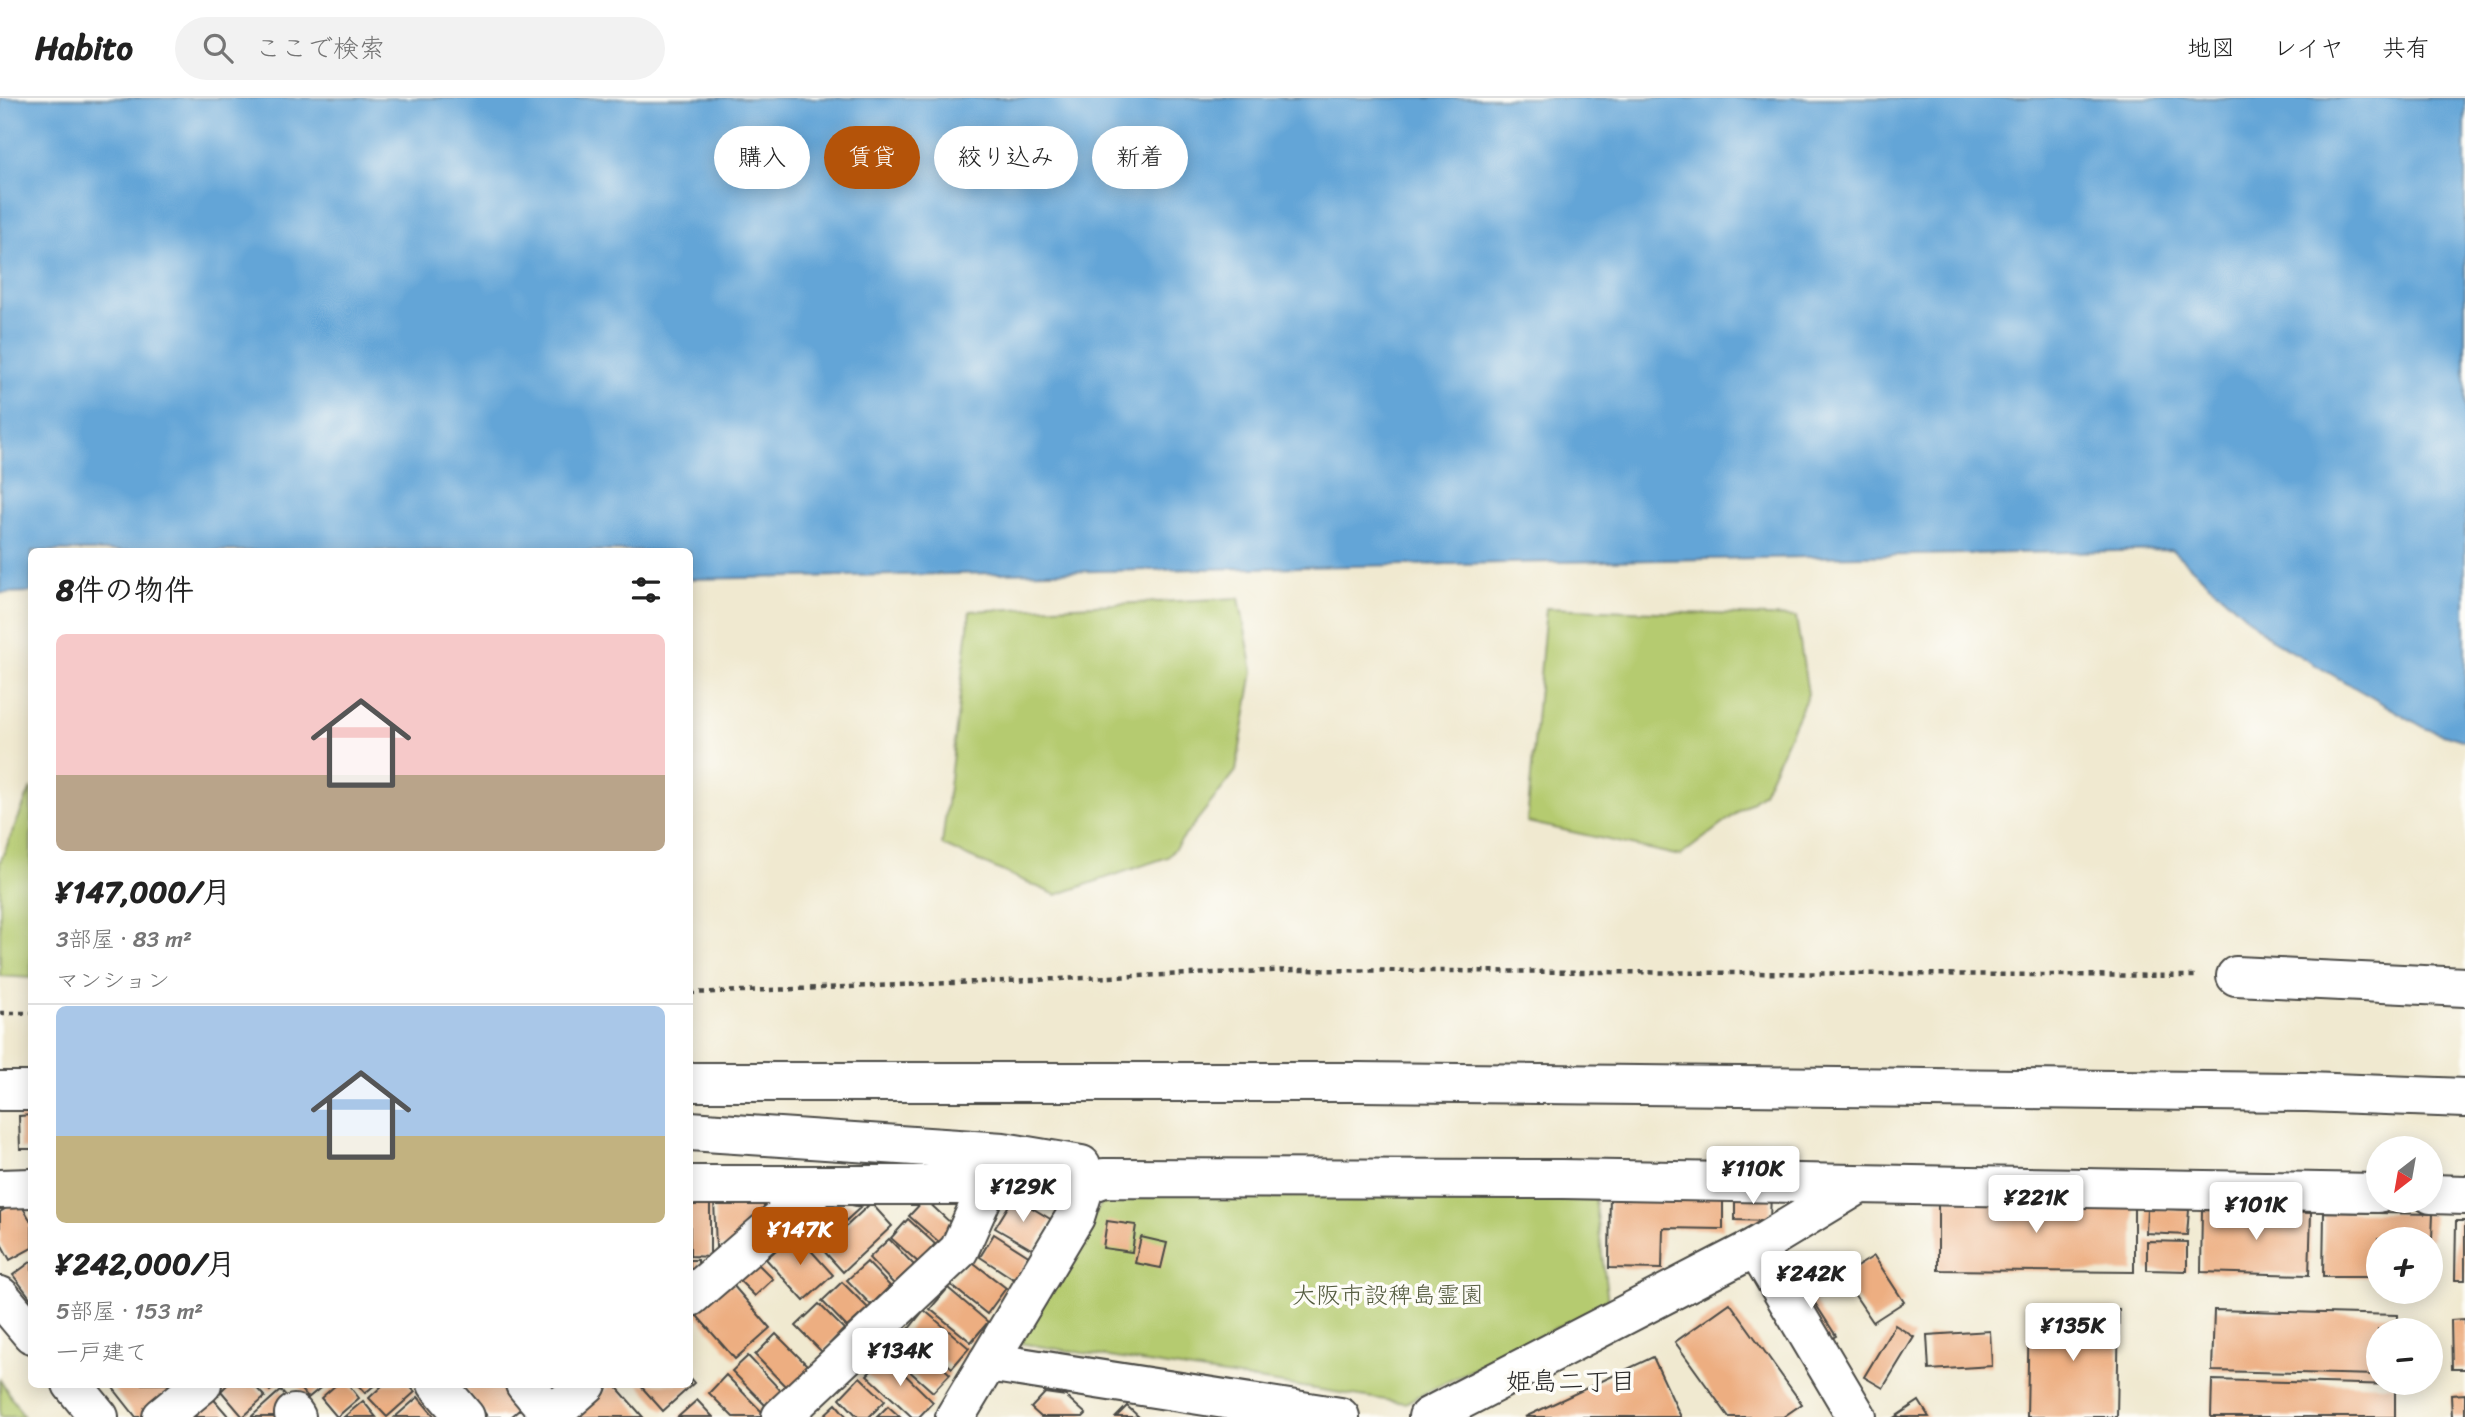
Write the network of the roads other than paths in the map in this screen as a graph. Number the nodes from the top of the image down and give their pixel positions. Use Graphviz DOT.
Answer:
graph roads {
  1 [pos="2236,976"];
  2 [pos="2465,987"];
  3 [pos="693,1082"];
  4 [pos="0,1091"];
  5 [pos="28,1091"];
  6 [pos="2465,1098"];
  7 [pos="693,1131"];
  8 [pos="693,1185"];
  9 [pos="820,1185"];
  10 [pos="988,1185"];
  11 [pos="1086,1185"];
  12 [pos="1858,1185"];
  13 [pos="28,1188"];
  14 [pos="0,1189"];
  15 [pos="2366,1193"];
  16 [pos="2443,1194"];
  17 [pos="2465,1195"];
  18 [pos="1756,1247"];
  19 [pos="693,1294"];
  20 [pos="0,1296"];
  21 [pos="28,1330"];
  22 [pos="988,1362"];
  23 [pos="75,1388"];
  24 [pos="197,1388"];
  25 [pos="440,1388"];
  26 [pos="528,1388"];
  27 [pos="582,1388"];
  28 [pos="551,1416"];
  29 [pos="99,1417"];
  30 [pos="162,1417"];
  31 [pos="465,1417"];
  32 [pos="781,1417"];
  33 [pos="955,1417"];
  34 [pos="1340,1417"];
  35 [pos="1428,1417"];
  36 [pos="1857,1417"];
  1 -- 2 [label="street"];
  3 -- 6 [label="street"];
  4 -- 5 [label="street"];
  7 -- 11 [label="street"];
  8 -- 9 [label="street"];
  9 -- 10 [label="street"];
  9 -- 19 [label="street"];
  10 -- 11 [label="street"];
  10 -- 32 [label="street"];
  11 -- 12 [label="street"];
  11 -- 22 [label="street"];
  12 -- 15 [label="street"];
  12 -- 18 [label="street"];
  13 -- 14 [label="street"];
  16 -- 17 [label="street"];
  18 -- 35 [label="street"];
  18 -- 36 [label="street"];
  20 -- 21 [label="street"];
  22 -- 33 [label="street"];
  22 -- 34 [label="street"];
  23 -- 29 [label="street"];
  24 -- 30 [label="street"];
  25 -- 31 [label="street"];
  26 -- 28 [label="street"];
  27 -- 28 [label="street"];
}
